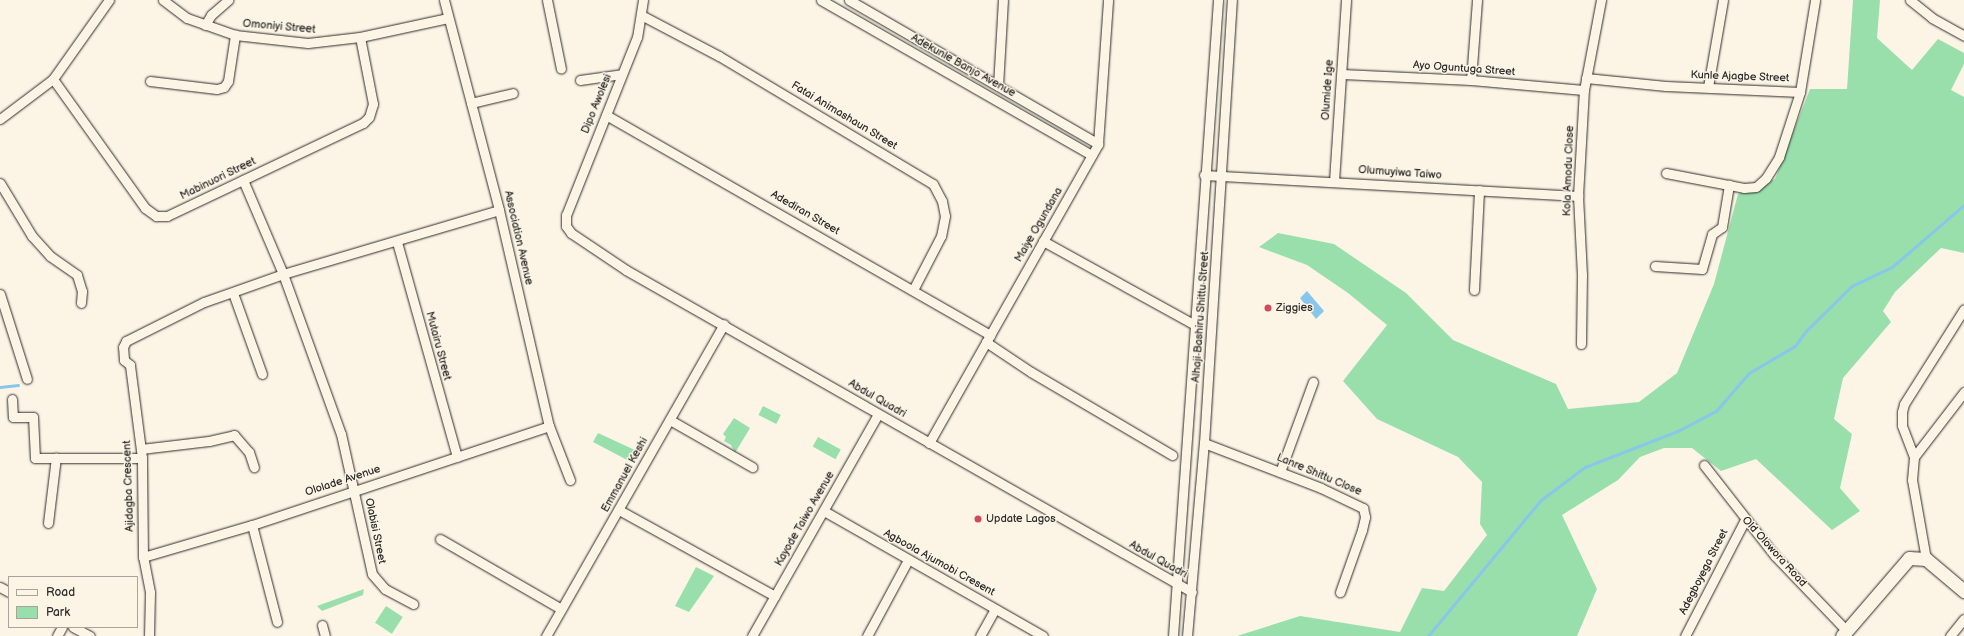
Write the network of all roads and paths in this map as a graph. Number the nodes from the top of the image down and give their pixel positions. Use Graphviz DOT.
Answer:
graph roads {
  1 [pos="109,0"];
  2 [pos="163,0"];
  3 [pos="228,0"];
  4 [pos="444,0"];
  5 [pos="547,0"];
  6 [pos="643,0"];
  7 [pos="821,0"];
  8 [pos="849,0"];
  9 [pos="1004,0"];
  10 [pos="1108,0"];
  11 [pos="1218,0"];
  12 [pos="1232,0"];
  13 [pos="1346,0"];
  14 [pos="1477,0"];
  15 [pos="1601,0"];
  16 [pos="1723,0"];
  17 [pos="1815,0"];
  18 [pos="1910,0"];
  19 [pos="642,15"];
  20 [pos="448,18"];
  21 [pos="205,25"];
  22 [pos="235,35"];
  23 [pos="1964,36"];
  24 [pos="360,37"];
  25 [pos="562,69"];
  26 [pos="622,74"];
  27 [pos="1342,74"];
  28 [pos="1586,78"];
  29 [pos="53,79"];
  30 [pos="580,80"];
  31 [pos="1471,80"];
  32 [pos="150,81"];
  33 [pos="998,86"];
  34 [pos="1708,87"];
  35 [pos="1584,90"];
  36 [pos="1800,92"];
  37 [pos="513,94"];
  38 [pos="471,103"];
  39 [pos="606,115"];
  40 [pos="0,119"];
  41 [pos="1098,144"];
  42 [pos="1092,155"];
  43 [pos="1666,173"];
  44 [pos="1204,175"];
  45 [pos="1220,175"];
  46 [pos="243,180"];
  47 [pos="1334,181"];
  48 [pos="0,183"];
  49 [pos="1729,185"];
  50 [pos="1479,190"];
  51 [pos="1578,196"];
  52 [pos="499,210"];
  53 [pos="566,215"];
  54 [pos="1044,241"];
  55 [pos="397,242"];
  56 [pos="1654,266"];
  57 [pos="283,274"];
  58 [pos="914,290"];
  59 [pos="1474,290"];
  60 [pos="234,293"];
  61 [pos="0,294"];
  62 [pos="81,303"];
  63 [pos="1964,309"];
  64 [pos="724,324"];
  65 [pos="1195,325"];
  66 [pos="988,338"];
  67 [pos="1581,344"];
  68 [pos="262,374"];
  69 [pos="28,379"];
  70 [pos="1313,382"];
  71 [pos="1964,392"];
  72 [pos="12,398"];
  73 [pos="878,414"];
  74 [pos="670,420"];
  75 [pos="549,426"];
  76 [pos="929,443"];
  77 [pos="1204,443"];
  78 [pos="141,449"];
  79 [pos="1172,455"];
  80 [pos="56,457"];
  81 [pos="1914,457"];
  82 [pos="142,458"];
  83 [pos="456,458"];
  84 [pos="1704,465"];
  85 [pos="254,467"];
  86 [pos="752,467"];
  87 [pos="1280,472"];
  88 [pos="570,480"];
  89 [pos="354,489"];
  90 [pos="620,510"];
  91 [pos="824,511"];
  92 [pos="1745,520"];
  93 [pos="48,523"];
  94 [pos="252,525"];
  95 [pos="440,539"];
  96 [pos="143,557"];
  97 [pos="1926,559"];
  98 [pos="908,560"];
  99 [pos="1177,585"];
  100 [pos="1964,591"];
  101 [pos="1192,592"];
  102 [pos="1340,592"];
  103 [pos="775,596"];
  104 [pos="413,604"];
  105 [pos="561,609"];
  106 [pos="996,609"];
  107 [pos="1964,619"];
  108 [pos="277,622"];
  109 [pos="322,625"];
  110 [pos="75,628"];
  111 [pos="1844,633"];
  112 [pos="90,636"];
  113 [pos="149,636"];
  114 [pos="325,636"];
  115 [pos="546,636"];
  116 [pos="752,636"];
  117 [pos="867,636"];
  118 [pos="980,636"];
  119 [pos="1043,636"];
  120 [pos="1173,636"];
  121 [pos="1187,636"];
  122 [pos="1685,636"];
  123 [pos="1950,636"];
  1 -- 29 [label="street"];
  2 -- 21 [label="street, Omoniyi Street"];
  3 -- 21 [label="street"];
  4 -- 20 [label="street, Association Avenue"];
  5 -- 25 [label="street"];
  6 -- 19 [label="street, Dipo Awolesi"];
  7 -- 42 [label="street, Adekunle Banjo Avenue"];
  8 -- 33 [label="street, Adekunle Banjo Avenue"];
  9 -- 33 [label="street"];
  10 -- 41 [label="street, Maiye Ogundana"];
  11 -- 44 [label="street, Alhaji Bashiru Shittu Street"];
  12 -- 45 [label="street, Alhaji Bashiru Shittu Street"];
  13 -- 27 [label="street, Olumide Ige"];
  14 -- 31 [label="street"];
  15 -- 28 [label="street, Kola Amodu Close"];
  16 -- 34 [label="street"];
  17 -- 36 [label="street, Kunle Ajagbe Street"];
  18 -- 23 [label="street"];
  19 -- 26 [label="street, Dipo Awolesi"];
  19 -- 58 [label="street, Fatai Animashaun Street"];
  20 -- 24 [label="street, Omoniyi Street"];
  20 -- 38 [label="street, Association Avenue"];
  21 -- 22 [label="street, Omoniyi Street"];
  22 -- 24 [label="street, Omoniyi Street"];
  22 -- 32 [label="street"];
  24 -- 46 [label="street, Mabinuori Street"];
  26 -- 30 [label="street"];
  26 -- 39 [label="street, Dipo Awolesi"];
  27 -- 31 [label="street, Ayo Oguntuga Street"];
  27 -- 47 [label="street, Olumide Ige"];
  28 -- 34 [label="street, Kunle Ajagbe Street"];
  28 -- 35 [label="street, Kola Amodu Close"];
  29 -- 40 [label="street"];
  29 -- 46 [label="street, Mabinuori Street"];
  31 -- 35 [label="street, Ayo Oguntuga Street"];
  33 -- 41 [label="street, Adekunle Banjo Avenue"];
  34 -- 36 [label="street, Kunle Ajagbe Street"];
  35 -- 51 [label="street, Kola Amodu Close"];
  36 -- 49 [label="street"];
  37 -- 38 [label="street"];
  38 -- 52 [label="street, Association Avenue"];
  39 -- 53 [label="street, Dipo Awolesi"];
  39 -- 58 [label="street, Adediran Street"];
  41 -- 42 [label="street, Maiye Ogundana"];
  42 -- 54 [label="street, Maiye Ogundana"];
  43 -- 49 [label="street"];
  44 -- 45 [label="street, Olumuyiwa Taiwo"];
  44 -- 65 [label="street, Alhaji Bashiru Shittu Street"];
  45 -- 47 [label="street, Olumuyiwa Taiwo"];
  45 -- 77 [label="street, Alhaji Bashiru Shittu Street"];
  46 -- 57 [label="street, Olabisi Street"];
  47 -- 50 [label="street, Olumuyiwa Taiwo"];
  48 -- 62 [label="street"];
  49 -- 56 [label="street"];
  50 -- 51 [label="street, Olumuyiwa Taiwo"];
  50 -- 59 [label="street"];
  51 -- 67 [label="street, Kola Amodu Close"];
  52 -- 55 [label="street, Ajidagba Crescent"];
  52 -- 75 [label="street, Association Avenue"];
  53 -- 64 [label="street, Abdul Quadri"];
  54 -- 65 [label="street"];
  54 -- 66 [label="street, Maiye Ogundana"];
  55 -- 57 [label="street, Ajidagba Crescent"];
  55 -- 83 [label="street, Mutairu Street"];
  57 -- 60 [label="street, Ajidagba Crescent"];
  57 -- 89 [label="street, Olabisi Street"];
  58 -- 66 [label="street, Adediran Street"];
  60 -- 68 [label="street"];
  60 -- 78 [label="street, Ajidagba Crescent"];
  61 -- 69 [label="street"];
  63 -- 81 [label="street"];
  64 -- 73 [label="street, Abdul Quadri"];
  64 -- 74 [label="street, Emmanuel Keshi"];
  65 -- 99 [label="street, Alhaji Bashiru Shittu Street"];
  66 -- 76 [label="street, Maiye Ogundana"];
  66 -- 79 [label="street, Adediran Street"];
  70 -- 87 [label="street"];
  71 -- 81 [label="street"];
  72 -- 80 [label="street"];
  73 -- 76 [label="street, Abdul Quadri"];
  73 -- 91 [label="street, Kayode Taiwo Avenue"];
  74 -- 86 [label="street"];
  74 -- 90 [label="street, Emmanuel Keshi"];
  75 -- 83 [label="street, Ololade Avenue"];
  75 -- 88 [label="street, Association Avenue"];
  76 -- 99 [label="street, Abdul Quadri"];
  77 -- 87 [label="street, Lanre Shittu Close"];
  77 -- 101 [label="street, Alhaji Bashiru Shittu Street"];
  78 -- 82 [label="street, Ajidagba Crescent"];
  78 -- 85 [label="street"];
  80 -- 82 [label="street"];
  80 -- 93 [label="street"];
  81 -- 97 [label="street"];
  82 -- 96 [label="street, Ajidagba Crescent"];
  83 -- 89 [label="street, Ololade Avenue"];
  84 -- 92 [label="street, Old Olowora Road"];
  87 -- 102 [label="street, Lanre Shittu Close"];
  89 -- 94 [label="street, Ololade Avenue"];
  89 -- 104 [label="street, Olabisi Street"];
  90 -- 103 [label="street"];
  90 -- 105 [label="street, Emmanuel Keshi"];
  91 -- 98 [label="street, Agboola Ajumobi Cresent"];
  91 -- 103 [label="street, Kayode Taiwo Avenue"];
  92 -- 111 [label="street, Old Olowora Road"];
  92 -- 122 [label="street, Adegboyega Street"];
  94 -- 96 [label="street, Ololade Avenue"];
  94 -- 108 [label="street"];
  95 -- 105 [label="street"];
  96 -- 113 [label="street, Ajidagba Crescent"];
  97 -- 100 [label="street"];
  97 -- 111 [label="street"];
  98 -- 106 [label="street, Agboola Ajumobi Cresent"];
  98 -- 117 [label="street"];
  99 -- 101 [label="street, Abdul Quadri"];
  99 -- 120 [label="street, Alhaji Bashiru Shittu Street"];
  101 -- 121 [label="street, Alhaji Bashiru Shittu Street"];
  103 -- 116 [label="street, Kayode Taiwo Avenue"];
  105 -- 115 [label="street, Emmanuel Keshi"];
  106 -- 118 [label="street"];
  106 -- 119 [label="street, Agboola Ajumobi Cresent"];
  107 -- 123 [label="street"];
  109 -- 114 [label="street"];
  110 -- 112 [label="street"];
}
